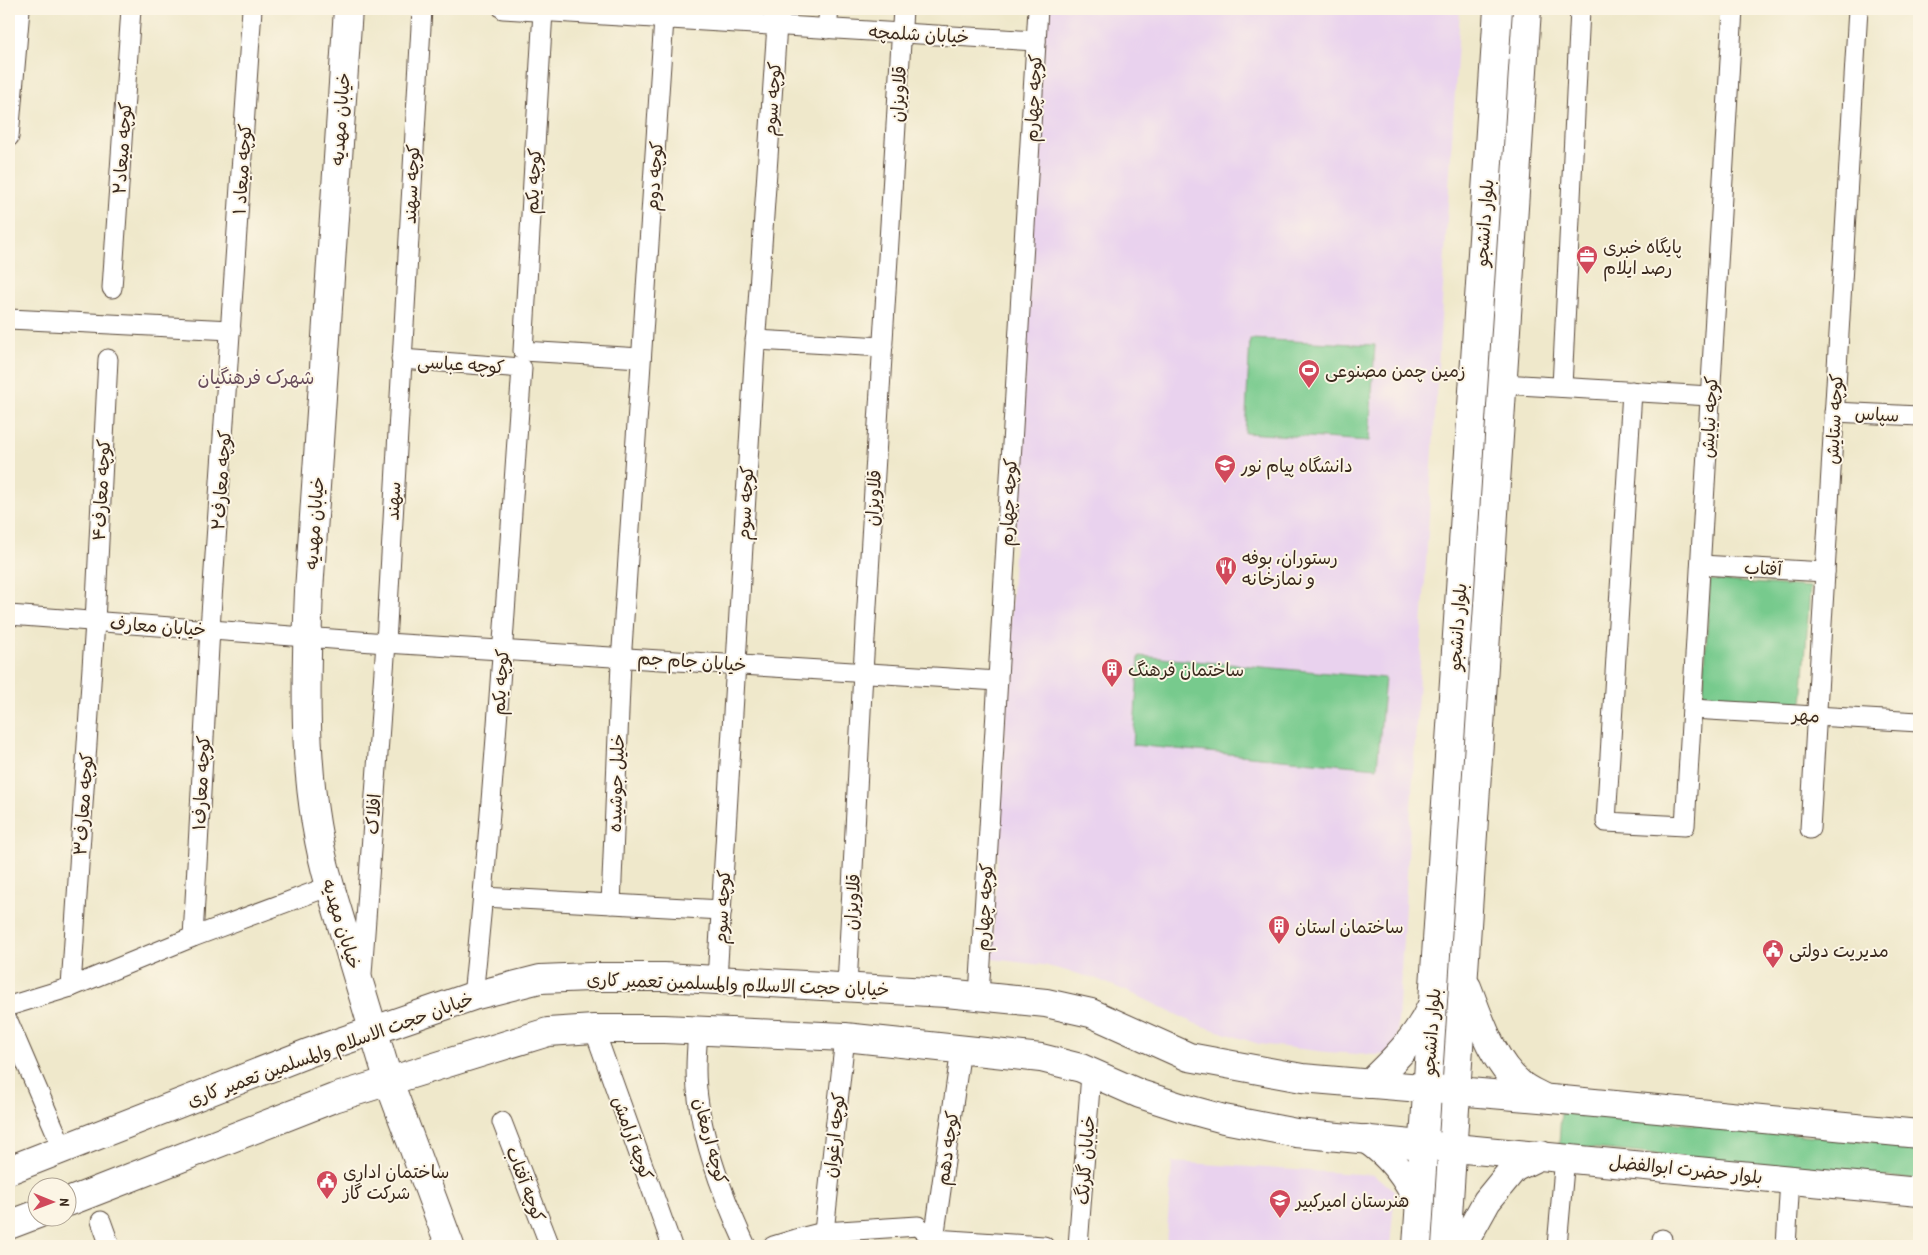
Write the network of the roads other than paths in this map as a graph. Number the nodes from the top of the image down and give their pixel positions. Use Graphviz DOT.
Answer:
graph roads {
  1 [pos="20,9"];
  2 [pos="131,9"];
  3 [pos="252,9"];
  4 [pos="348,9"];
  5 [pos="422,9"];
  6 [pos="503,9"];
  7 [pos="829,9"];
  8 [pos="903,9"];
  9 [pos="1038,9"];
  10 [pos="1498,9"];
  11 [pos="1527,9"];
  12 [pos="1580,9"];
  13 [pos="1733,9"];
  14 [pos="1858,9"];
  15 [pos="543,11"];
  16 [pos="570,11"];
  17 [pos="707,15"];
  18 [pos="664,19"];
  19 [pos="777,26"];
  20 [pos="827,29"];
  21 [pos="902,33"];
  22 [pos="1036,41"];
  23 [pos="9,137"];
  24 [pos="112,288"];
  25 [pos="9,319"];
  26 [pos="231,330"];
  27 [pos="755,340"];
  28 [pos="882,347"];
  29 [pos="642,358"];
  30 [pos="108,359"];
  31 [pos="401,359"];
  32 [pos="522,360"];
  33 [pos="1503,384"];
  34 [pos="1562,388"];
  35 [pos="1632,392"];
  36 [pos="1710,396"];
  37 [pos="1834,412"];
  38 [pos="1919,416"];
  39 [pos="1700,564"];
  40 [pos="1825,572"];
  41 [pos="9,615"];
  42 [pos="95,622"];
  43 [pos="210,629"];
  44 [pos="307,636"];
  45 [pos="386,643"];
  46 [pos="503,650"];
  47 [pos="621,660"];
  48 [pos="736,664"];
  49 [pos="863,672"];
  50 [pos="998,681"];
  51 [pos="1692,708"];
  52 [pos="1816,716"];
  53 [pos="1919,722"];
  54 [pos="1810,829"];
  55 [pos="330,886"];
  56 [pos="483,897"];
  57 [pos="611,904"];
  58 [pos="722,910"];
  59 [pos="192,937"];
  60 [pos="1464,979"];
  61 [pos="717,980"];
  62 [pos="361,985"];
  63 [pos="71,987"];
  64 [pos="847,987"];
  65 [pos="473,996"];
  66 [pos="979,996"];
  67 [pos="1433,1003"];
  68 [pos="9,1006"];
  69 [pos="9,1023"];
  70 [pos="594,1029"];
  71 [pos="375,1030"];
  72 [pos="698,1031"];
  73 [pos="845,1037"];
  74 [pos="961,1049"];
  75 [pos="1091,1074"];
  76 [pos="389,1082"];
  77 [pos="1369,1084"];
  78 [pos="1427,1088"];
  79 [pos="1457,1091"];
  80 [pos="1546,1098"];
  81 [pos="502,1122"];
  82 [pos="1919,1134"];
  83 [pos="1366,1139"];
  84 [pos="1423,1144"];
  85 [pos="1453,1147"];
  86 [pos="63,1148"];
  87 [pos="1553,1156"];
  88 [pos="9,1170"];
  89 [pos="1790,1180"];
  90 [pos="1919,1192"];
  91 [pos="78,1198"];
  92 [pos="1420,1205"];
  93 [pos="28,1218"];
  94 [pos="101,1221"];
  95 [pos="9,1225"];
  96 [pos="824,1232"];
  97 [pos="797,1242"];
  98 [pos="935,1243"];
  99 [pos="110,1246"];
  100 [pos="450,1246"];
  101 [pos="550,1246"];
  102 [pos="672,1246"];
  103 [pos="746,1246"];
  104 [pos="773,1246"];
  105 [pos="1044,1246"];
  106 [pos="1078,1246"];
  107 [pos="1417,1246"];
  108 [pos="1446,1246"];
  109 [pos="1462,1246"];
  110 [pos="1557,1246"];
  111 [pos="1786,1246"];
  1 -- 23 [label="street"];
  2 -- 24 [label="street, کوچه میعاد۲"];
  3 -- 26 [label="street, کوچه میعاد ۱"];
  4 -- 44 [label="main road, خیابان مهدیه"];
  5 -- 31 [label="street, کوچه سهند"];
  6 -- 15 [label="street, خیابان شلمچه"];
  7 -- 20 [label="street"];
  8 -- 21 [label="street, قلاویزان"];
  9 -- 22 [label="street, کوچه چهارم"];
  10 -- 67 [label="main road, بلوار دانشجو"];
  11 -- 33 [label="main road, بلوار دانشجو"];
  12 -- 34 [label="street"];
  13 -- 36 [label="street, كوچه نيايش"];
  14 -- 37 [label="street, کوچه ستایش"];
  15 -- 16 [label="street, خیابان شلمچه"];
  15 -- 32 [label="street, کوچه یکم"];
  16 -- 18 [label="street, خیابان شلمچه"];
  17 -- 18 [label="street, خیابان شلمچه"];
  17 -- 19 [label="street, خیابان شلمچه"];
  18 -- 29 [label="street, کوچه دوم"];
  19 -- 20 [label="street, خیابان شلمچه"];
  19 -- 27 [label="street, کوچه سوم"];
  20 -- 21 [label="street, خیابان شلمچه"];
  21 -- 22 [label="street, خیابان شلمچه"];
  21 -- 28 [label="street, قلاویزان"];
  22 -- 50 [label="street, کوچه چهارم"];
  25 -- 26 [label="street"];
  26 -- 43 [label="street, کوچه معارف۲"];
  27 -- 28 [label="street"];
  27 -- 48 [label="street, کوچه سوم"];
  28 -- 49 [label="street, قلاویزان"];
  29 -- 32 [label="street, کوچه عباسی"];
  29 -- 47 [label="street, خلیل جوشیده"];
  30 -- 42 [label="street, کوچه معارف۴"];
  31 -- 32 [label="street, کوچه عباسی"];
  31 -- 45 [label="street, سهند"];
  32 -- 46 [label="street, کوچه یکم"];
  33 -- 34 [label="street"];
  33 -- 60 [label="main road, بلوار دانشجو"];
  34 -- 35 [label="street"];
  35 -- 36 [label="street"];
  35 -- 51 [label="street, كوچه نيايش"];
  36 -- 39 [label="street, كوچه نيايش"];
  37 -- 38 [label="street, سپاس"];
  37 -- 40 [label="street, کوچه ستایش"];
  39 -- 40 [label="street, آفتاب"];
  39 -- 51 [label="street, كوچه نيايش"];
  40 -- 52 [label="street, کوچه ستایش"];
  41 -- 42 [label="street, خیابان معارف"];
  42 -- 43 [label="street, خیابان معارف"];
  42 -- 63 [label="street, کوچه معارف۳"];
  43 -- 44 [label="street, خیابان معارف"];
  43 -- 59 [label="street, کوچه معارف۱"];
  44 -- 45 [label="street, خیابان معارف"];
  44 -- 55 [label="main road, خیابان مهدیه"];
  45 -- 46 [label="street, خیابان جام جم"];
  45 -- 62 [label="street, افلاک"];
  46 -- 47 [label="street, خیابان جام جم"];
  46 -- 56 [label="street, کوچه یکم"];
  47 -- 48 [label="street, خیابان جام جم"];
  47 -- 57 [label="street, خلیل جوشیده"];
  48 -- 49 [label="street, خیابان جام جم"];
  48 -- 58 [label="street, کوچه سوم"];
  49 -- 50 [label="street, خیابان جام جم"];
  49 -- 64 [label="street, قلاویزان"];
  50 -- 66 [label="street, کوچه چهارم"];
  51 -- 52 [label="street, مهر"];
  52 -- 53 [label="street, مهر"];
  52 -- 54 [label="street, کوچه ستایش"];
  55 -- 59 [label="street"];
  55 -- 62 [label="main road, خیابان مهدیه"];
  56 -- 57 [label="street"];
  56 -- 65 [label="street, کوچه یکم"];
  57 -- 58 [label="street"];
  58 -- 61 [label="street, کوچه سوم"];
  59 -- 63 [label="street"];
  60 -- 79 [label="main road, بلوار دانشجو"];
  60 -- 80 [label="main road"];
  61 -- 64 [label="main road, خیابان حجت الاسلام والمسلمین تعمیر کاری"];
  61 -- 65 [label="main road, خیابان حجت الاسلام والمسلمین تعمیر کاری"];
  62 -- 71 [label="main road, خیابان مهدیه"];
  63 -- 68 [label="street"];
  64 -- 66 [label="main road, خیابان حجت الاسلام والمسلمین تعمیر کاری"];
  65 -- 71 [label="main road, خیابان حجت الاسلام والمسلمین تعمیر کاری"];
  66 -- 77 [label="main road, خیابان حجت الاسلام والمسلمین تعمیر کاری"];
  67 -- 77 [label="main road"];
  67 -- 78 [label="main road, بلوار دانشجو"];
  69 -- 86 [label="street"];
  70 -- 72 [label="main road"];
  70 -- 76 [label="main road"];
  70 -- 102 [label="street, کوچه آرامش"];
  71 -- 76 [label="main road, خیابان مهدیه"];
  71 -- 86 [label="main road, خیابان حجت الاسلام والمسلمین تعمیر کاری"];
  72 -- 73 [label="main road"];
  72 -- 103 [label="street, کوچه ارمغان"];
  73 -- 74 [label="main road"];
  73 -- 96 [label="street, کوچه ارغوان"];
  74 -- 75 [label="main road"];
  74 -- 98 [label="street, کوچه دهم"];
  75 -- 83 [label="main road"];
  75 -- 106 [label="street, خیابان گلرنگ"];
  76 -- 91 [label="main road"];
  76 -- 100 [label="main road, خیابان مهدیه"];
  77 -- 78 [label="main road, خیابان حجت الاسلام والمسلمین تعمیر کاری"];
  78 -- 79 [label="main road, خیابان حجت الاسلام والمسلمین تعمیر کاری"];
  78 -- 84 [label="main road, بلوار دانشجو"];
  79 -- 80 [label="main road"];
  79 -- 85 [label="main road, بلوار دانشجو"];
  80 -- 82 [label="main road"];
  81 -- 101 [label="street, کوچه آفتاب"];
  83 -- 84 [label="main road"];
  83 -- 92 [label="main road"];
  84 -- 85 [label="main road"];
  84 -- 92 [label="main road, بلوار دانشجو"];
  85 -- 87 [label="main road, بلوار حضرت ابوالفضل"];
  85 -- 108 [label="main road, بلوار دانشجو"];
  86 -- 88 [label="main road, خیابان حجت الاسلام والمسلمین تعمیر کاری"];
  87 -- 89 [label="main road, بلوار حضرت ابوالفضل"];
  87 -- 109 [label="main road"];
  87 -- 110 [label="street"];
  89 -- 90 [label="main road, بلوار حضرت ابوالفضل"];
  89 -- 111 [label="street"];
  92 -- 107 [label="main road, بلوار دانشجو"];
  93 -- 95 [label="main road"];
  94 -- 99 [label="street"];
  96 -- 97 [label="street"];
  96 -- 98 [label="street"];
  97 -- 104 [label="street"];
  98 -- 105 [label="street"];
}
